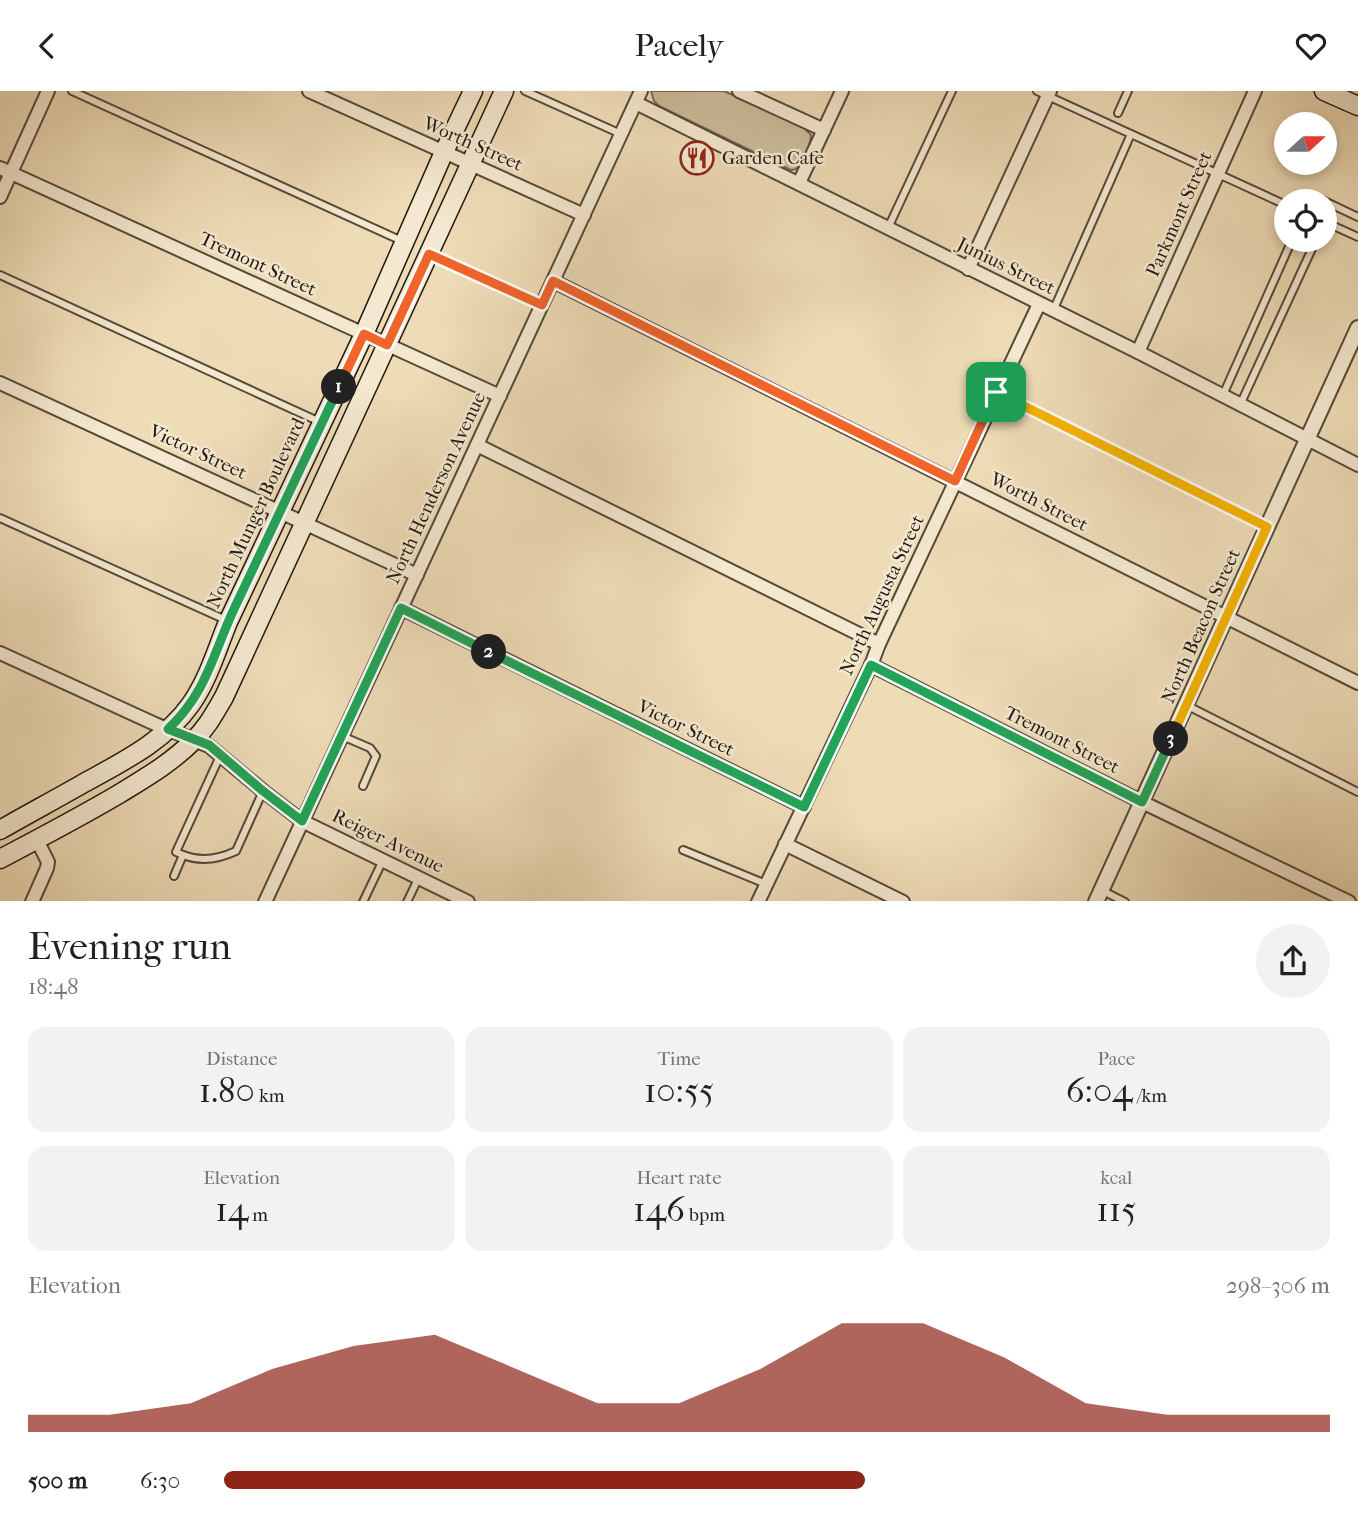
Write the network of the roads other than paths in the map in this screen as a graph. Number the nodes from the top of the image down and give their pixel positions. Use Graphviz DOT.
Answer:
graph roads {
  1 [pos="48,91"];
  2 [pos="72,91"];
  3 [pos="309,91"];
  4 [pos="473,91"];
  5 [pos="504,91"];
  6 [pos="525,91"];
  7 [pos="739,91"];
  8 [pos="842,91"];
  9 [pos="952,91"];
  10 [pos="1128,91"];
  11 [pos="1255,91"];
  12 [pos="1324,91"];
  13 [pos="1045,93"];
  14 [pos="638,97"];
  15 [pos="1358,107"];
  16 [pos="1118,113"];
  17 [pos="824,130"];
  18 [pos="621,134"];
  19 [pos="1131,134"];
  20 [pos="444,152"];
  21 [pos="470,163"];
  22 [pos="6,170"];
  23 [pos="1217,173"];
  24 [pos="799,183"];
  25 [pos="0,197"];
  26 [pos="1274,199"];
  27 [pos="1337,207"];
  28 [pos="584,215"];
  29 [pos="1358,216"];
  30 [pos="1337,227"];
  31 [pos="888,229"];
  32 [pos="1358,237"];
  33 [pos="404,242"];
  34 [pos="1287,252"];
  35 [pos="1310,252"];
  36 [pos="429,254"];
  37 [pos="968,269"];
  38 [pos="0,275"];
  39 [pos="553,281"];
  40 [pos="1039,304"];
  41 [pos="542,305"];
  42 [pos="1053,310"];
  43 [pos="1358,328"];
  44 [pos="364,334"];
  45 [pos="387,345"];
  46 [pos="1138,352"];
  47 [pos="0,383"];
  48 [pos="996,392"];
  49 [pos="500,396"];
  50 [pos="1222,396"];
  51 [pos="1240,405"];
  52 [pos="322,423"];
  53 [pos="1307,440"];
  54 [pos="477,445"];
  55 [pos="1358,465"];
  56 [pos="955,481"];
  57 [pos="280,511"];
  58 [pos="0,518"];
  59 [pos="305,522"];
  60 [pos="1267,527"];
  61 [pos="417,575"];
  62 [pos="401,608"];
  63 [pos="1227,617"];
  64 [pos="228,622"];
  65 [pos="879,644"];
  66 [pos="0,653"];
  67 [pos="871,665"];
  68 [pos="1358,683"];
  69 [pos="1186,705"];
  70 [pos="168,729"];
  71 [pos="342,736"];
  72 [pos="195,739"];
  73 [pos="221,754"];
  74 [pos="363,786"];
  75 [pos="263,791"];
  76 [pos="1358,792"];
  77 [pos="1142,802"];
  78 [pos="804,807"];
  79 [pos="302,821"];
  80 [pos="0,830"];
  81 [pos="37,840"];
  82 [pos="785,844"];
  83 [pos="683,850"];
  84 [pos="183,855"];
  85 [pos="0,859"];
  86 [pos="383,860"];
  87 [pos="174,876"];
  88 [pos="419,877"];
  89 [pos="766,884"];
  90 [pos="1099,896"];
  91 [pos="32,901"];
  92 [pos="265,901"];
  93 [pos="363,901"];
  94 [pos="407,901"];
  95 [pos="468,901"];
  96 [pos="758,901"];
  97 [pos="903,901"];
  98 [pos="1125,901"];
  99 [pos="1349,901"];
  1 -- 22 [label="street"];
  2 -- 33 [label="lane"];
  3 -- 20 [label="street, Worth Street"];
  4 -- 20 [label="main road, North Munger Boulevard"];
  5 -- 21 [label="main road"];
  6 -- 18 [label="lane"];
  7 -- 17 [label="street"];
  8 -- 17 [label="street"];
  9 -- 31 [label="lane"];
  10 -- 16 [label="lane"];
  11 -- 23 [label="street, Parkmont Street"];
  12 -- 15 [label="main road"];
  13 -- 19 [label="lane"];
  13 -- 37 [label="street"];
  14 -- 18 [label="street, North Henderson Avenue"];
  14 -- 24 [label="street, Junius Street"];
  17 -- 24 [label="street"];
  18 -- 28 [label="street, North Henderson Avenue"];
  19 -- 23 [label="lane"];
  19 -- 42 [label="lane"];
  20 -- 21 [label="street, Worth Street"];
  20 -- 33 [label="main road, North Munger Boulevard"];
  21 -- 28 [label="street, Worth Street"];
  21 -- 36 [label="main road"];
  22 -- 25 [label="street"];
  22 -- 44 [label="street, Tremont Street"];
  23 -- 26 [label="lane"];
  23 -- 46 [label="street, Parkmont Street"];
  24 -- 31 [label="street, Junius Street"];
  27 -- 29 [label="lane"];
  28 -- 39 [label="street, North Henderson Avenue"];
  30 -- 32 [label="lane"];
  31 -- 37 [label="street, Junius Street"];
  33 -- 44 [label="main road, North Munger Boulevard"];
  34 -- 50 [label="lane"];
  35 -- 51 [label="lane"];
  36 -- 41 [label="lane"];
  36 -- 45 [label="main road"];
  37 -- 40 [label="street, Junius Street"];
  38 -- 52 [label="lane"];
  39 -- 41 [label="street, North Henderson Avenue"];
  39 -- 56 [label="street, Worth Street"];
  40 -- 42 [label="street, Junius Street"];
  40 -- 48 [label="street, North Augusta Street"];
  41 -- 49 [label="street, North Henderson Avenue"];
  42 -- 46 [label="street, Junius Street"];
  43 -- 53 [label="street, North Beacon Street"];
  44 -- 45 [label="street, Tremont Street"];
  44 -- 52 [label="main road, North Munger Boulevard"];
  45 -- 49 [label="street, Tremont Street"];
  45 -- 59 [label="main road"];
  46 -- 50 [label="street, Junius Street"];
  47 -- 57 [label="street, Victor Street"];
  48 -- 56 [label="street, North Augusta Street"];
  48 -- 60 [label="lane"];
  49 -- 54 [label="street, North Henderson Avenue"];
  50 -- 51 [label="street, Junius Street"];
  51 -- 53 [label="street, Junius Street"];
  52 -- 57 [label="main road, North Munger Boulevard"];
  53 -- 55 [label="street, Junius Street"];
  53 -- 60 [label="street, North Beacon Street"];
  54 -- 61 [label="street, North Henderson Avenue"];
  54 -- 65 [label="street"];
  56 -- 63 [label="street, Worth Street"];
  56 -- 65 [label="street, North Augusta Street"];
  57 -- 59 [label="street, Victor Street"];
  57 -- 64 [label="main road, North Munger Boulevard"];
  58 -- 64 [label="lane"];
  59 -- 61 [label="street, Victor Street"];
  59 -- 72 [label="main road"];
  60 -- 63 [label="street, North Beacon Street"];
  61 -- 62 [label="street, North Henderson Avenue"];
  62 -- 71 [label="street, North Henderson Avenue"];
  62 -- 78 [label="street, Victor Street"];
  63 -- 68 [label="street, Worth Street"];
  63 -- 69 [label="street, North Beacon Street"];
  64 -- 70 [label="main road, North Munger Boulevard"];
  65 -- 67 [label="street, North Augusta Street"];
  66 -- 70 [label="street, Reiger Avenue"];
  67 -- 77 [label="street, Tremont Street"];
  67 -- 78 [label="street, North Augusta Street"];
  69 -- 76 [label="lane"];
  69 -- 77 [label="street, North Beacon Street"];
  70 -- 72 [label="street, Reiger Avenue"];
  70 -- 80 [label="main road, North Munger Boulevard"];
  71 -- 74 [label="lane"];
  71 -- 79 [label="street, North Henderson Avenue"];
  72 -- 73 [label="street, Reiger Avenue"];
  72 -- 81 [label="main road"];
  73 -- 75 [label="street, Reiger Avenue"];
  73 -- 84 [label="lane"];
  75 -- 79 [label="street, Reiger Avenue"];
  75 -- 84 [label="lane"];
  77 -- 90 [label="street, North Beacon Street"];
  77 -- 99 [label="street, Tremont Street"];
  78 -- 82 [label="street, North Augusta Street"];
  79 -- 86 [label="street, Reiger Avenue"];
  79 -- 92 [label="street, North Henderson Avenue"];
  81 -- 85 [label="main road"];
  81 -- 91 [label="street"];
  82 -- 89 [label="street, North Augusta Street"];
  82 -- 97 [label="street"];
  83 -- 89 [label="lane"];
  84 -- 87 [label="lane"];
  86 -- 88 [label="street, Reiger Avenue"];
  86 -- 93 [label="lane"];
  88 -- 94 [label="lane"];
  88 -- 95 [label="street, Reiger Avenue"];
  89 -- 96 [label="street, North Augusta Street"];
  90 -- 98 [label="lane"];
}
